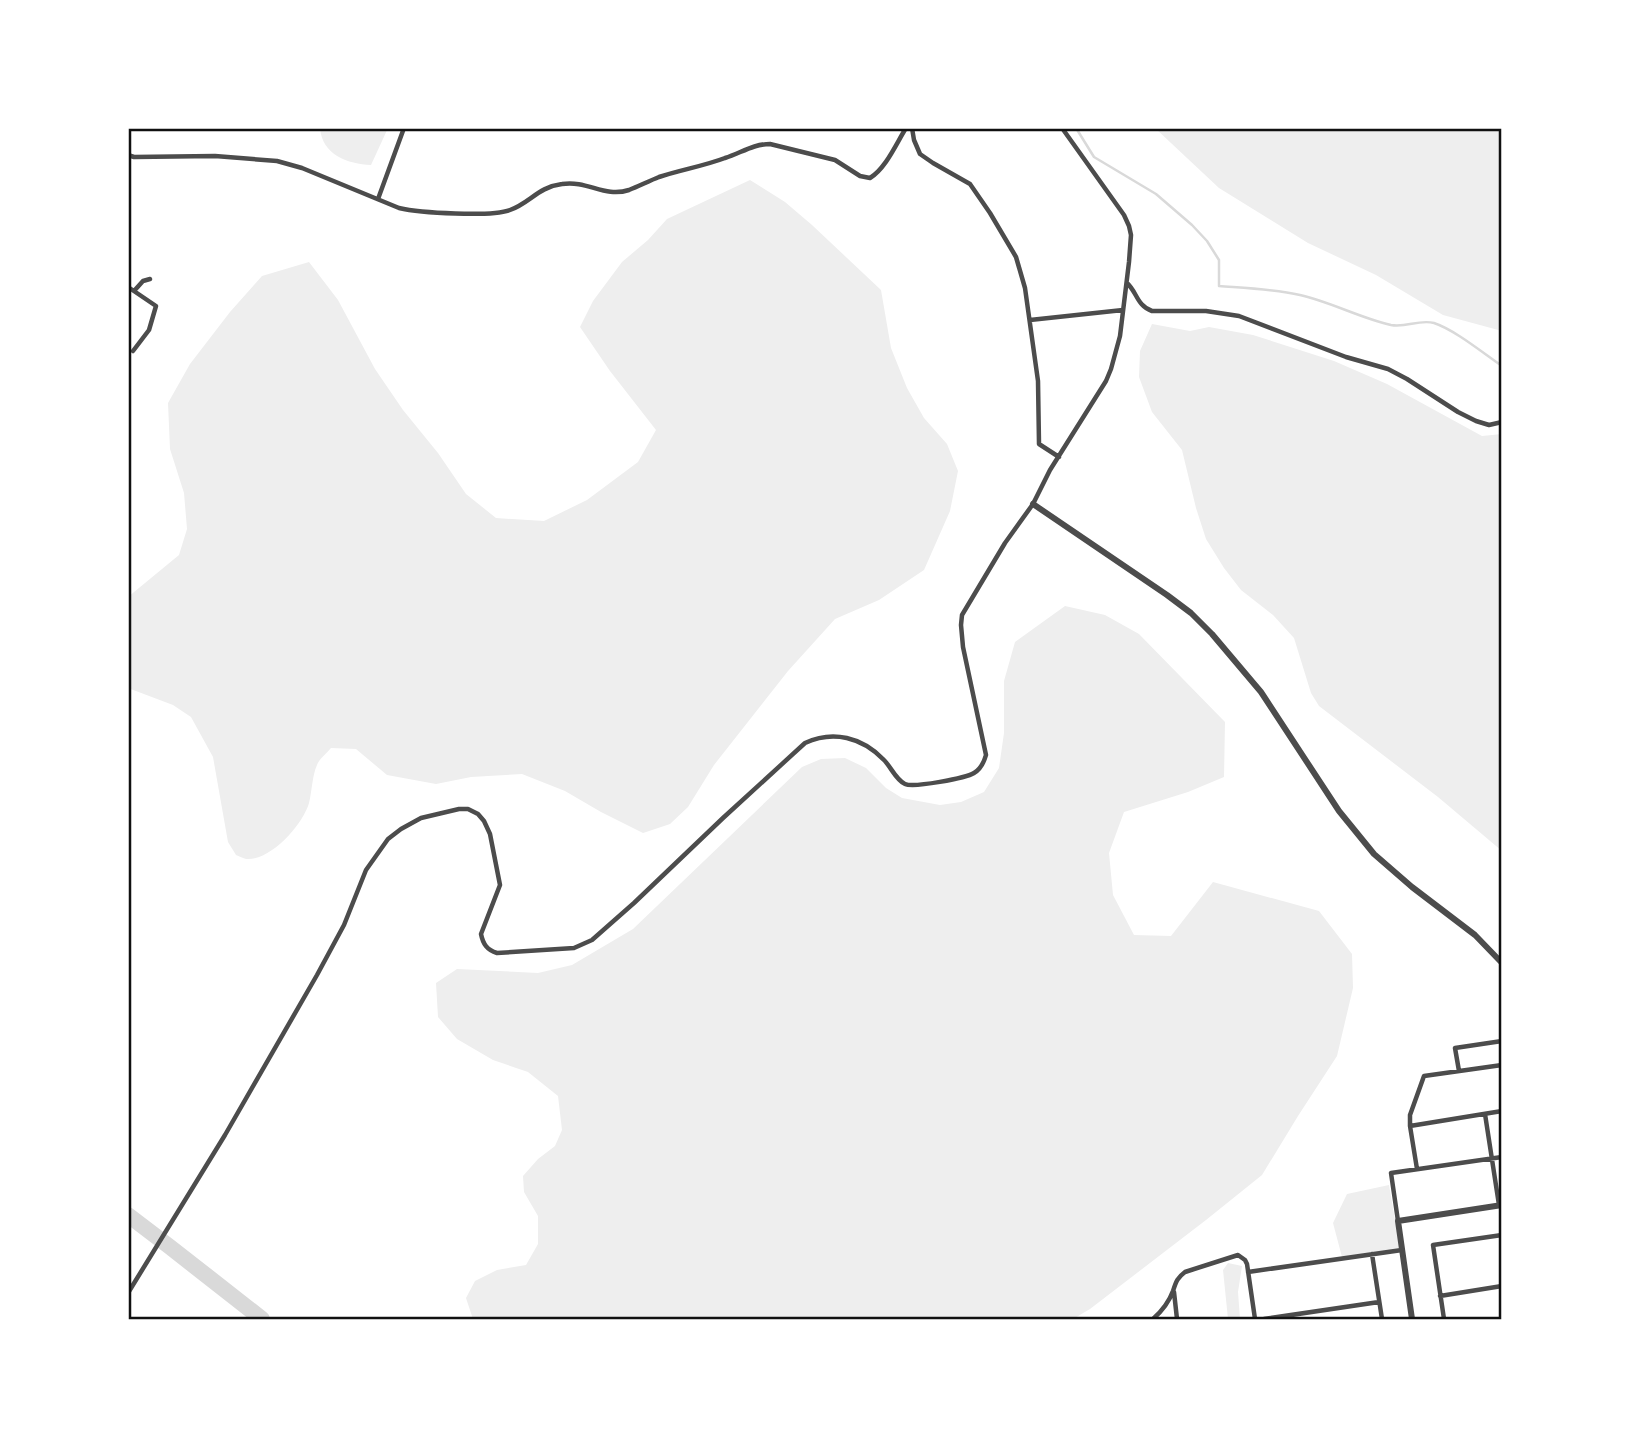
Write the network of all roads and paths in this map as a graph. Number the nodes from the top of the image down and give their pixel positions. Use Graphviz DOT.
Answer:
graph roads {
  1 [pos="404,128"];
  2 [pos="906,128"];
  3 [pos="912,128"];
  4 [pos="1062,128"];
  5 [pos="128,155"];
  6 [pos="378,200"];
  7 [pos="150,279"];
  8 [pos="1126,282"];
  9 [pos="128,287"];
  10 [pos="134,291"];
  11 [pos="1123,310"];
  12 [pos="1029,320"];
  13 [pos="133,351"];
  14 [pos="1502,422"];
  15 [pos="1059,457"];
  16 [pos="1033,503"];
  17 [pos="1502,963"];
  18 [pos="1502,1041"];
  19 [pos="1502,1065"];
  20 [pos="1459,1071"];
  21 [pos="1502,1111"];
  22 [pos="1485,1114"];
  23 [pos="1410,1126"];
  24 [pos="1502,1157"];
  25 [pos="1492,1158"];
  26 [pos="1417,1169"];
  27 [pos="1500,1205"];
  28 [pos="1398,1221"];
  29 [pos="1502,1235"];
  30 [pos="1402,1250"];
  31 [pos="1372,1254"];
  32 [pos="1248,1272"];
  33 [pos="1502,1286"];
  34 [pos="1174,1290"];
  35 [pos="128,1293"];
  36 [pos="1440,1296"];
  37 [pos="1379,1302"];
  38 [pos="1153,1319"];
  39 [pos="1177,1319"];
  40 [pos="1255,1319"];
  41 [pos="1264,1319"];
  42 [pos="1382,1319"];
  43 [pos="1412,1319"];
  44 [pos="1444,1319"];
  1 -- 6 [label="street"];
  2 -- 6 [label="street"];
  3 -- 12 [label="street"];
  4 -- 8 [label="street"];
  5 -- 6 [label="street"];
  7 -- 10 [label="street"];
  8 -- 11 [label="street"];
  8 -- 14 [label="street"];
  9 -- 10 [label="street"];
  10 -- 13 [label="street"];
  11 -- 12 [label="street"];
  11 -- 15 [label="street"];
  12 -- 15 [label="street"];
  15 -- 16 [label="street"];
  16 -- 17 [label="street"];
  16 -- 35 [label="street"];
  18 -- 20 [label="street"];
  19 -- 20 [label="street"];
  20 -- 23 [label="street"];
  21 -- 22 [label="street"];
  22 -- 23 [label="street"];
  22 -- 25 [label="street"];
  23 -- 26 [label="street"];
  24 -- 25 [label="street"];
  25 -- 26 [label="street"];
  25 -- 27 [label="street"];
  26 -- 28 [label="street"];
  27 -- 28 [label="street"];
  28 -- 30 [label="street"];
  29 -- 36 [label="street"];
  30 -- 31 [label="street"];
  30 -- 43 [label="street"];
  31 -- 32 [label="street"];
  31 -- 37 [label="street"];
  32 -- 34 [label="street"];
  32 -- 40 [label="street"];
  33 -- 36 [label="street"];
  34 -- 38 [label="street"];
  34 -- 39 [label="street"];
  36 -- 44 [label="street"];
  37 -- 41 [label="street"];
  37 -- 42 [label="street"];
}
